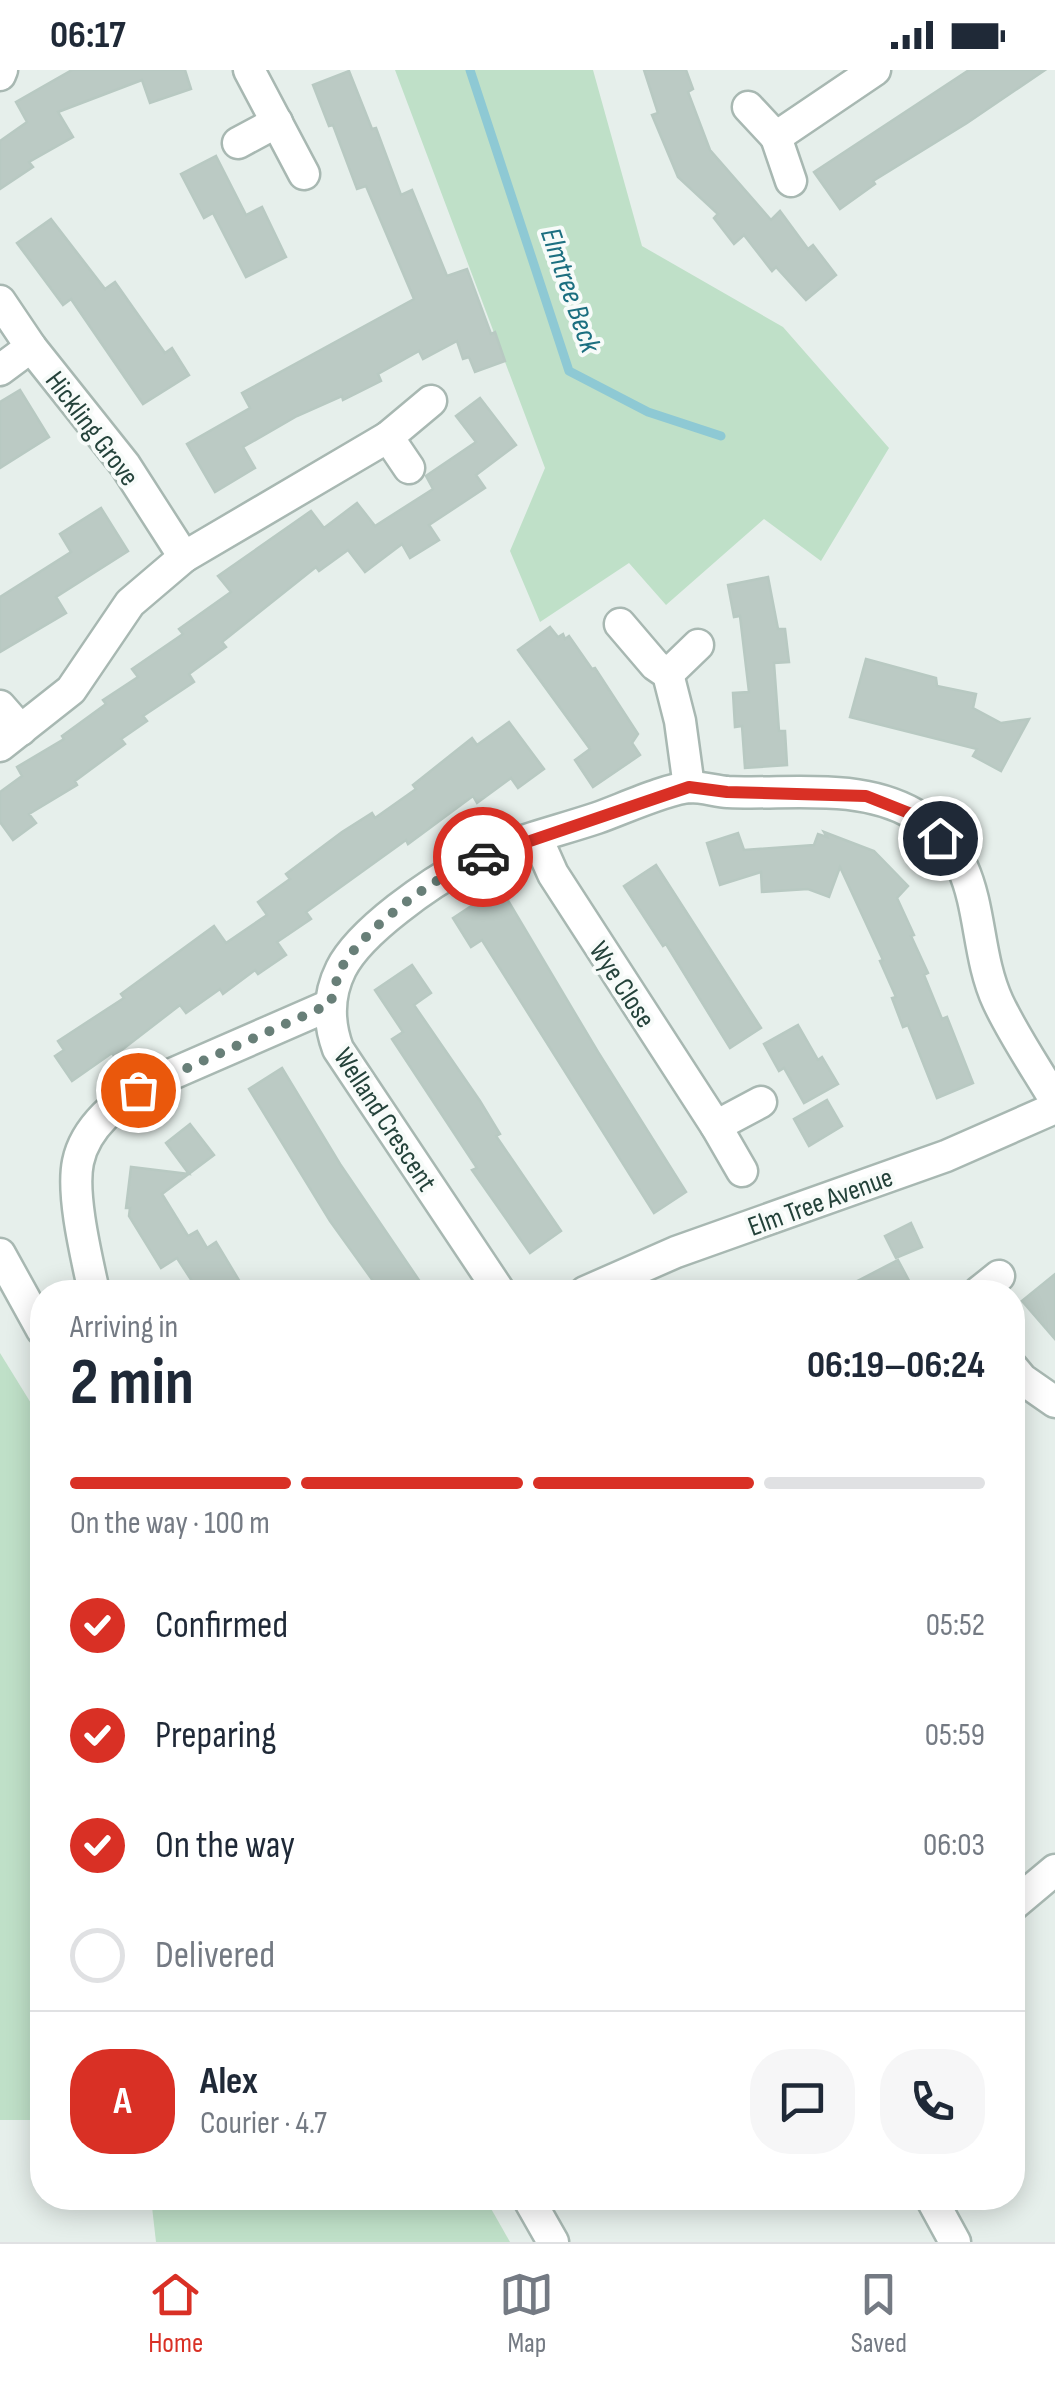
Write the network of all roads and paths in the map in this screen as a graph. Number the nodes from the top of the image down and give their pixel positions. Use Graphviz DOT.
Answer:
graph roads {
  1 [pos="250,70"];
  2 [pos="875,70"];
  3 [pos="748,107"];
  4 [pos="277,122"];
  5 [pos="776,137"];
  6 [pos="238,143"];
  7 [pos="304,174"];
  8 [pos="792,181"];
  9 [pos="0,301"];
  10 [pos="31,347"];
  11 [pos="0,370"];
  12 [pos="431,401"];
  13 [pos="388,437"];
  14 [pos="409,468"];
  15 [pos="184,557"];
  16 [pos="620,624"];
  17 [pos="698,646"];
  18 [pos="668,674"];
  19 [pos="0,706"];
  20 [pos="11,738"];
  21 [pos="689,787"];
  22 [pos="538,838"];
  23 [pos="330,1004"];
  24 [pos="761,1102"];
  25 [pos="1055,1104"];
  26 [pos="716,1126"];
  27 [pos="742,1171"];
  28 [pos="0,1254"];
  29 [pos="92,1280"];
  30 [pos="492,1280"];
  31 [pos="612,1280"];
  32 [pos="30,1308"];
  33 [pos="1025,1381"];
  34 [pos="1055,1402"];
  35 [pos="1055,1870"];
  36 [pos="1025,1895"];
  37 [pos="535,2210"];
  38 [pos="937,2210"];
  39 [pos="553,2242"];
  40 [pos="955,2242"];
  1 -- 4 [label="street"];
  2 -- 5 [label="street"];
  3 -- 5 [label="street"];
  4 -- 6 [label="street"];
  4 -- 7 [label="street"];
  5 -- 8 [label="street"];
  9 -- 10 [label="street, Hickling Grove"];
  10 -- 11 [label="street"];
  10 -- 15 [label="street, Hickling Grove"];
  12 -- 13 [label="street"];
  13 -- 14 [label="street"];
  13 -- 15 [label="street"];
  15 -- 20 [label="street"];
  16 -- 18 [label="street"];
  17 -- 18 [label="street"];
  18 -- 21 [label="street"];
  19 -- 20 [label="street"];
  21 -- 22 [label="street"];
  21 -- 25 [label="street"];
  22 -- 23 [label="street"];
  22 -- 26 [label="street, Wye Close"];
  23 -- 29 [label="street"];
  23 -- 30 [label="street, Welland Crescent"];
  24 -- 26 [label="street"];
  25 -- 31 [label="street, Elm Tree Avenue"];
  26 -- 27 [label="street, Wye Close"];
  28 -- 32 [label="street"];
  33 -- 34 [label="street"];
  35 -- 36 [label="street"];
  37 -- 39 [label="street"];
  38 -- 40 [label="street"];
}
